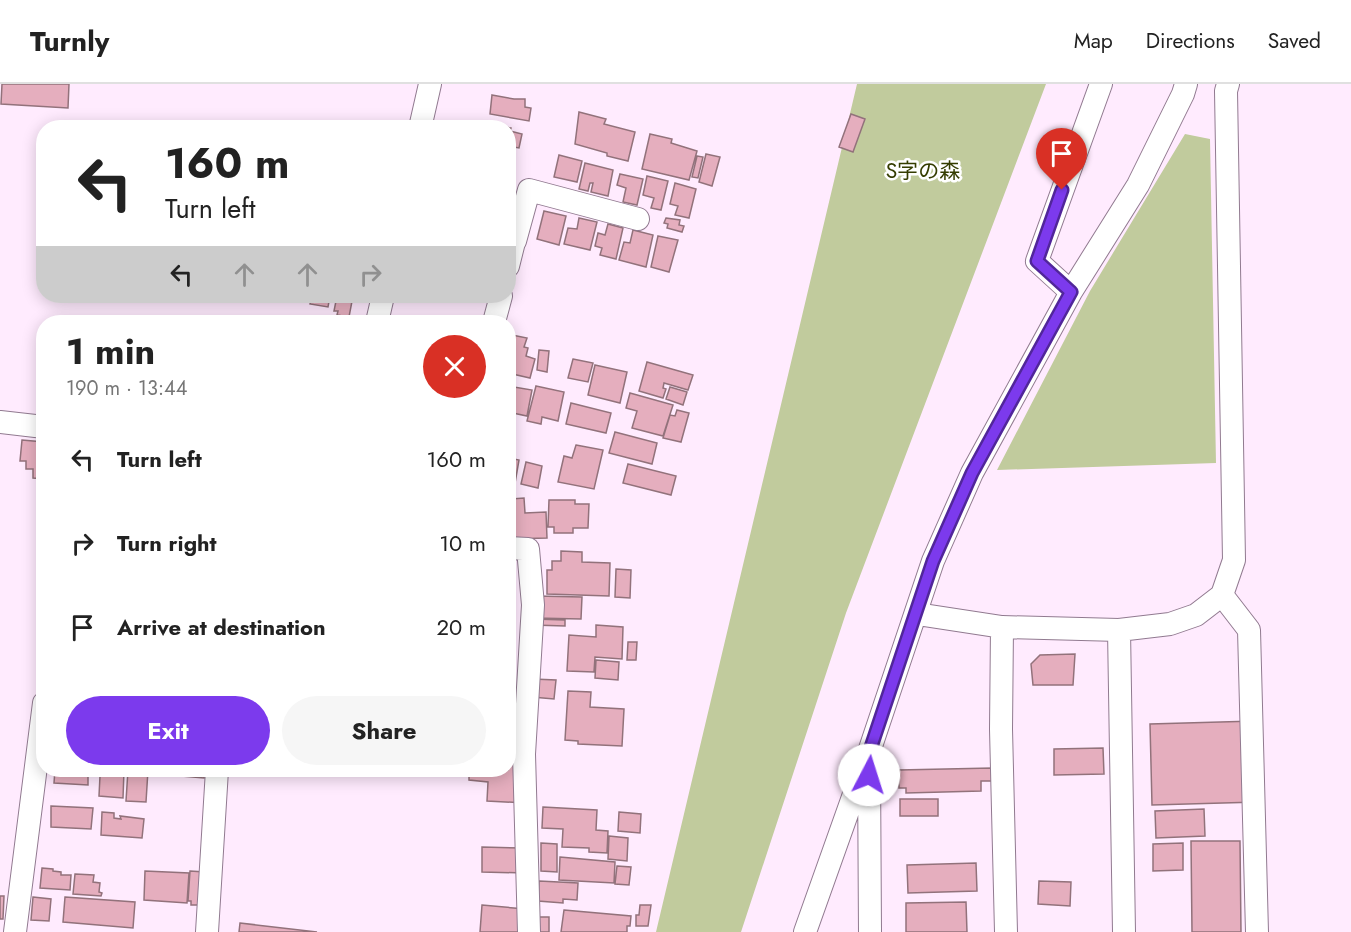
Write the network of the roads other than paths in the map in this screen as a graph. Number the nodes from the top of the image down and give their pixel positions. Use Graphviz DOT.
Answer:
graph roads {
  1 [pos="430,84"];
  2 [pos="1101,84"];
  3 [pos="1186,84"];
  4 [pos="1228,84"];
  5 [pos="422,120"];
  6 [pos="638,219"];
  7 [pos="516,226"];
  8 [pos="1071,292"];
  9 [pos="0,422"];
  10 [pos="36,426"];
  11 [pos="516,548"];
  12 [pos="1222,595"];
  13 [pos="917,614"];
  14 [pos="1002,627"];
  15 [pos="1119,630"];
  16 [pos="869,753"];
  17 [pos="36,766"];
  18 [pos="217,777"];
  19 [pos="15,932"];
  20 [pos="207,932"];
  21 [pos="529,932"];
  22 [pos="804,932"];
  23 [pos="870,932"];
  24 [pos="1006,932"];
  25 [pos="1124,932"];
  26 [pos="1257,932"];
  1 -- 5 [label="street"];
  2 -- 8 [label="street"];
  3 -- 8 [label="street"];
  4 -- 12 [label="street"];
  6 -- 7 [label="street"];
  8 -- 13 [label="street"];
  9 -- 10 [label="street"];
  11 -- 21 [label="street"];
  12 -- 15 [label="street"];
  12 -- 26 [label="street"];
  13 -- 14 [label="street"];
  13 -- 16 [label="street"];
  14 -- 15 [label="street"];
  14 -- 24 [label="street"];
  15 -- 25 [label="street"];
  16 -- 22 [label="street"];
  16 -- 23 [label="street"];
  17 -- 19 [label="street"];
  18 -- 20 [label="street"];
}
